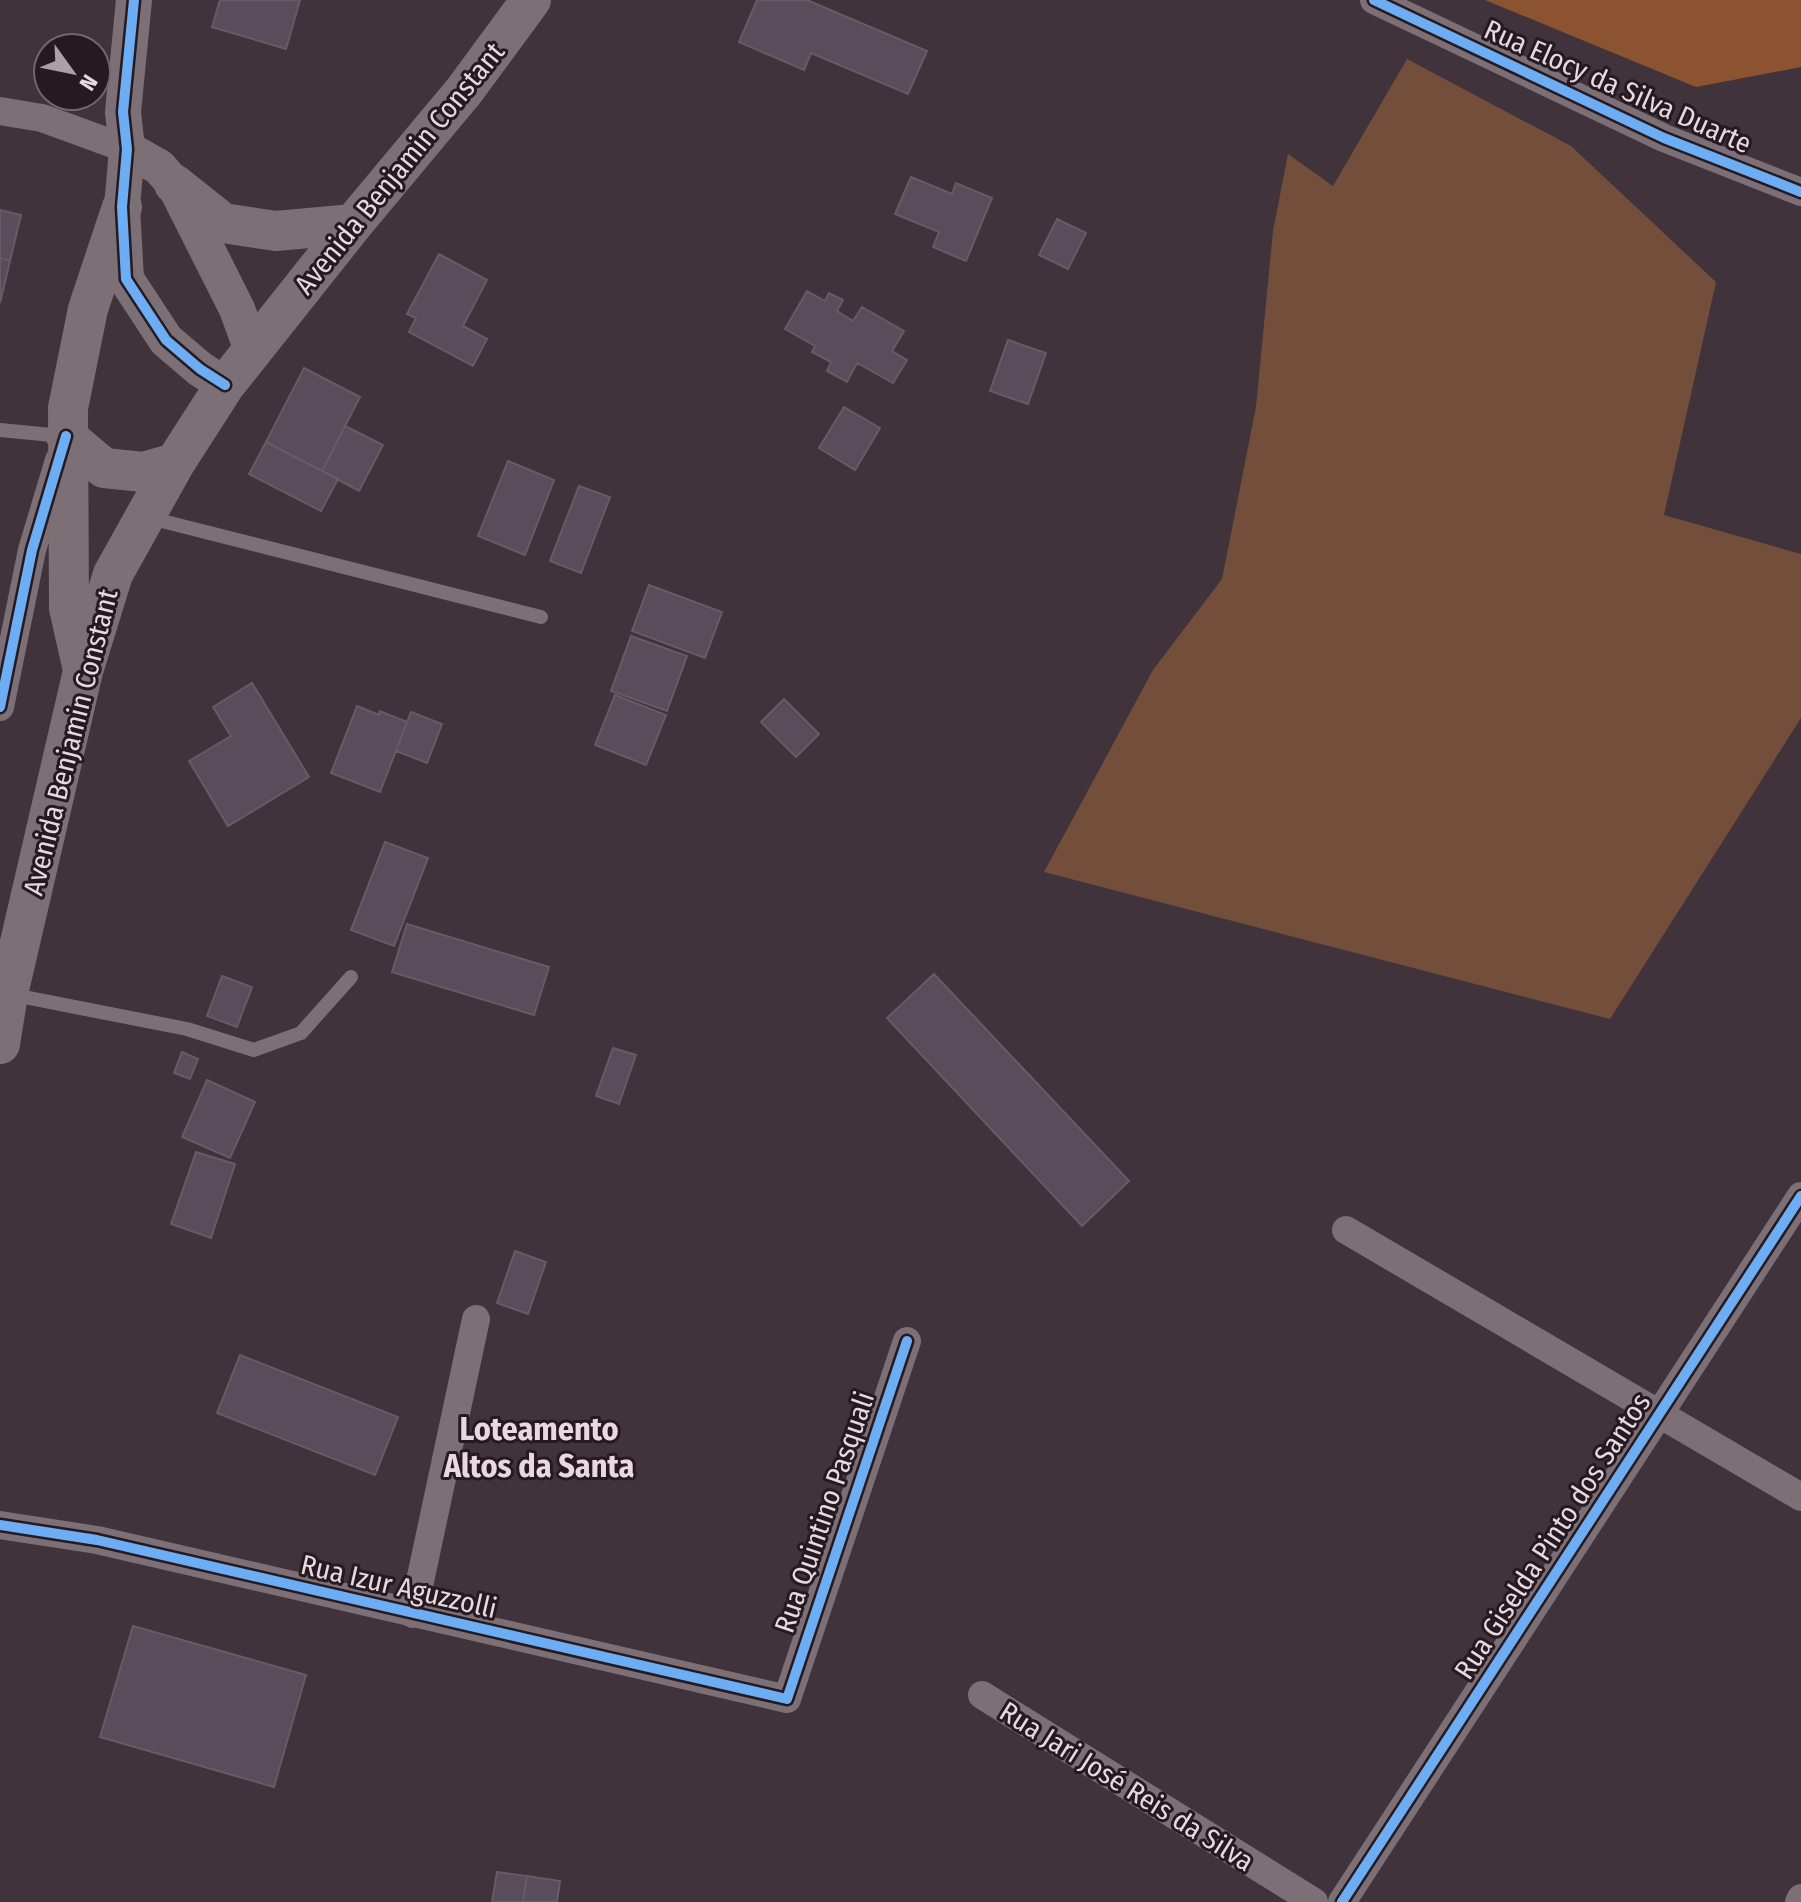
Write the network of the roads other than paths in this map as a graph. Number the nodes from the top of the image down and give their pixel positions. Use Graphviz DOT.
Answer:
graph roads {
  1 [pos="134,0"];
  2 [pos="531,0"];
  3 [pos="1374,0"];
  4 [pos="0,111"];
  5 [pos="127,149"];
  6 [pos="174,184"];
  7 [pos="1801,192"];
  8 [pos="122,207"];
  9 [pos="353,224"];
  10 [pos="253,353"];
  11 [pos="225,385"];
  12 [pos="0,430"];
  13 [pos="66,436"];
  14 [pos="175,463"];
  15 [pos="145,517"];
  16 [pos="541,617"];
  17 [pos="83,671"];
  18 [pos="0,707"];
  19 [pos="351,977"];
  20 [pos="8,994"];
  21 [pos="0,1044"];
  22 [pos="1801,1196"];
  23 [pos="1346,1230"];
  24 [pos="476,1319"];
  25 [pos="907,1341"];
  26 [pos="1662,1413"];
  27 [pos="1801,1497"];
  28 [pos="0,1525"];
  29 [pos="413,1614"];
  30 [pos="982,1695"];
  31 [pos="787,1699"];
  32 [pos="1314,1902"];
  33 [pos="1342,1902"];
  1 -- 5 [label="street"];
  2 -- 9 [label="main road, Avenida Benjamin Constant"];
  3 -- 7 [label="street, Rua Elocy da Silva Duarte"];
  4 -- 5 [label="street"];
  5 -- 6 [label="street"];
  5 -- 8 [label="street"];
  6 -- 9 [label="main road"];
  6 -- 10 [label="street"];
  8 -- 11 [label="street"];
  8 -- 13 [label="main road"];
  9 -- 10 [label="main road, Avenida Benjamin Constant"];
  10 -- 11 [label="main road, Avenida Benjamin Constant"];
  11 -- 14 [label="main road, Avenida Benjamin Constant"];
  12 -- 13 [label="lane"];
  13 -- 14 [label="main road"];
  13 -- 17 [label="main road"];
  13 -- 18 [label="street"];
  14 -- 15 [label="main road, Avenida Benjamin Constant"];
  15 -- 16 [label="lane"];
  15 -- 17 [label="main road, Avenida Benjamin Constant"];
  17 -- 20 [label="main road, Avenida Benjamin Constant"];
  19 -- 20 [label="lane"];
  20 -- 21 [label="main road, Avenida Benjamin Constant"];
  22 -- 26 [label="street, Rua Giselda Pinto dos Santos"];
  23 -- 26 [label="street"];
  24 -- 29 [label="street"];
  25 -- 31 [label="street, Rua Quintino Pasquali"];
  26 -- 27 [label="street"];
  26 -- 33 [label="street, Rua Giselda Pinto dos Santos"];
  28 -- 29 [label="street, Rua Izur Aguzzolli"];
  29 -- 31 [label="street, Rua Izur Aguzzolli"];
  30 -- 32 [label="street, Rua Jari José Reis da Silva"];
}
